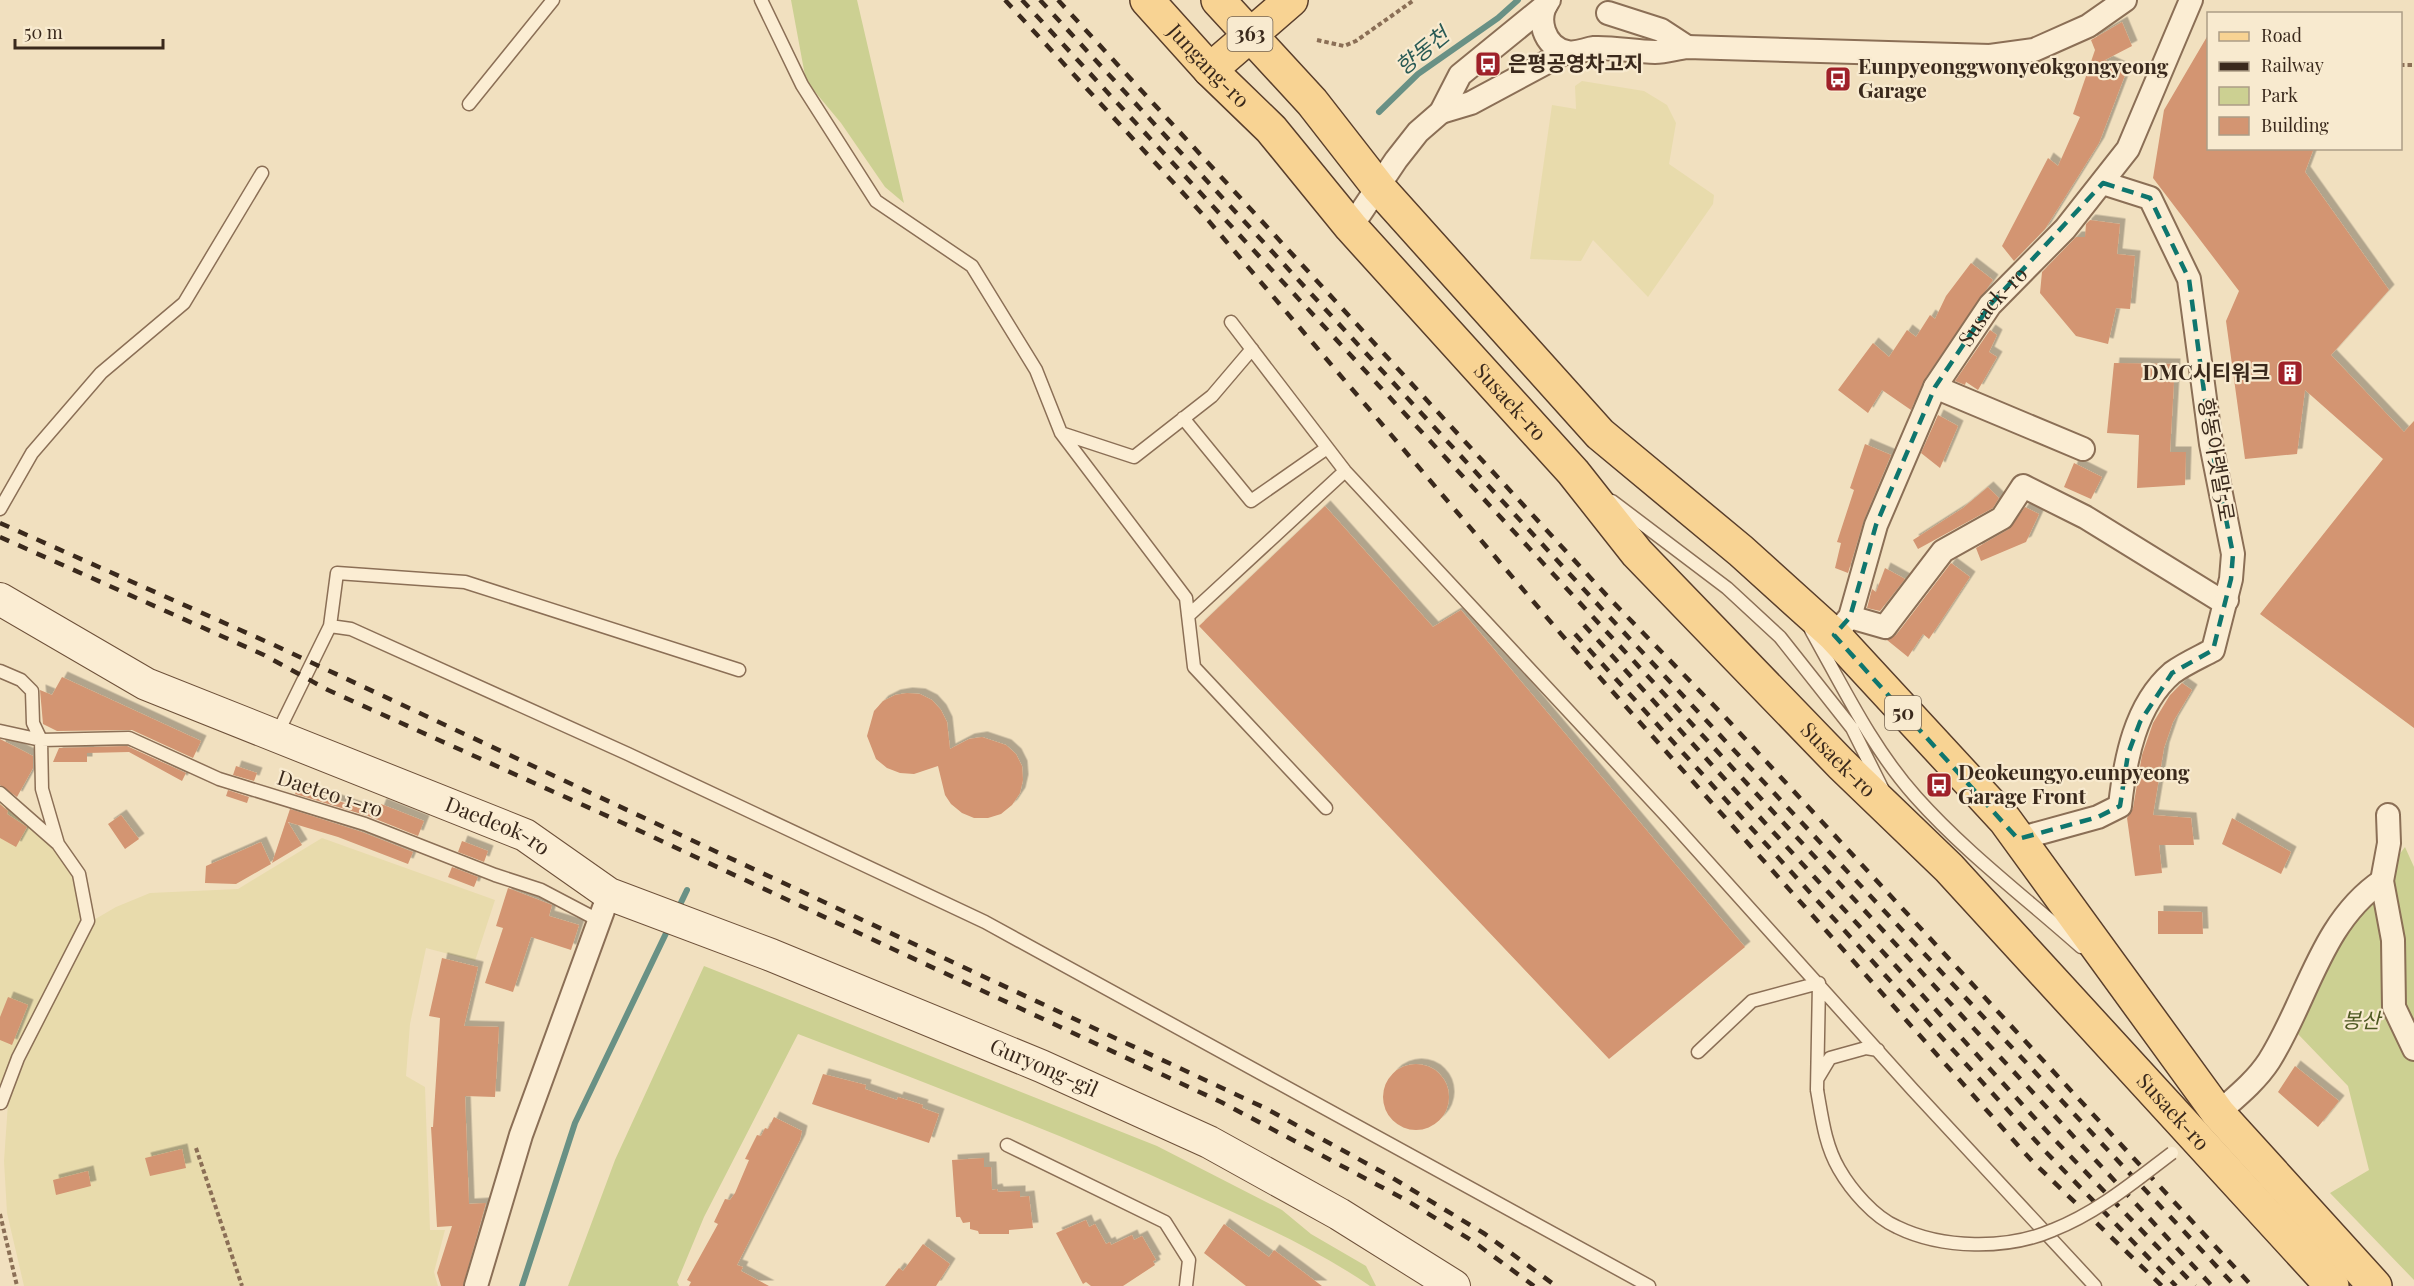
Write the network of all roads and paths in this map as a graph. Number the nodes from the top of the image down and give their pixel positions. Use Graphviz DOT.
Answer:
graph roads {
  1 [pos="554,0"];
  2 [pos="761,0"];
  3 [pos="1147,0"];
  4 [pos="1218,0"];
  5 [pos="1291,0"];
  6 [pos="1413,0"];
  7 [pos="2125,0"];
  8 [pos="2192,0"];
  9 [pos="1547,2"];
  10 [pos="1607,4"];
  11 [pos="1249,35"];
  12 [pos="1317,40"];
  13 [pos="1687,46"];
  14 [pos="1593,48"];
  15 [pos="1566,52"];
  16 [pos="1210,70"];
  17 [pos="469,104"];
  18 [pos="1441,111"];
  19 [pos="262,173"];
  20 [pos="2103,183"];
  21 [pos="1379,188"];
  22 [pos="1351,227"];
  23 [pos="1231,322"];
  24 [pos="1252,349"];
  25 [pos="1935,387"];
  26 [pos="1183,418"];
  27 [pos="1061,433"];
  28 [pos="1328,448"];
  29 [pos="2083,449"];
  30 [pos="1345,471"];
  31 [pos="1573,472"];
  32 [pos="0,509"];
  33 [pos="0,599"];
  34 [pos="1795,600"];
  35 [pos="2227,600"];
  36 [pos="1188,616"];
  37 [pos="330,626"];
  38 [pos="1842,626"];
  39 [pos="739,670"];
  40 [pos="0,671"];
  41 [pos="0,731"];
  42 [pos="277,735"];
  43 [pos="41,740"];
  44 [pos="0,793"];
  45 [pos="1326,808"];
  46 [pos="2388,815"];
  47 [pos="1897,818"];
  48 [pos="2018,839"];
  49 [pos="58,844"];
  50 [pos="2382,880"];
  51 [pos="611,905"];
  52 [pos="1819,983"];
  53 [pos="2127,988"];
  54 [pos="2414,1049"];
  55 [pos="1878,1050"];
  56 [pos="1698,1052"];
  57 [pos="1817,1085"];
  58 [pos="1,1102"];
  59 [pos="2218,1113"];
  60 [pos="1007,1145"];
  61 [pos="196,1148"];
  62 [pos="2172,1153"];
  63 [pos="0,1214"];
  64 [pos="1441,1282"];
  65 [pos="16,1286"];
  66 [pos="242,1286"];
  67 [pos="476,1286"];
  68 [pos="1186,1286"];
  69 [pos="1649,1286"];
  70 [pos="2095,1286"];
  71 [pos="2332,1286"];
  72 [pos="2374,1286"];
  1 -- 17 [label="lane"];
  2 -- 27 [label="lane"];
  3 -- 16 [label="main road, Jungang-ro"];
  4 -- 11 [label="main road"];
  5 -- 11 [label="main road, 363"];
  6 -- 12 [label="path"];
  7 -- 13 [label="street"];
  8 -- 20 [label="street, Susaek-ro"];
  9 -- 15 [label="street"];
  9 -- 18 [label="street"];
  10 -- 13 [label="street"];
  10 -- 14 [label="street"];
  11 -- 16 [label="main road, 363"];
  11 -- 21 [label="main road"];
  13 -- 14 [label="street"];
  14 -- 15 [label="street"];
  15 -- 18 [label="street"];
  16 -- 22 [label="main road, Jungang-ro"];
  18 -- 21 [label="street"];
  19 -- 32 [label="lane"];
  20 -- 25 [label="street, Susaek-ro"];
  20 -- 35 [label="street, 향동아랫말5로"];
  21 -- 22 [label="street"];
  21 -- 34 [label="main road, Susaek-ro / 50"];
  22 -- 31 [label="main road, Susaek-ro"];
  23 -- 24 [label="lane"];
  24 -- 26 [label="lane"];
  24 -- 28 [label="lane"];
  25 -- 29 [label="street"];
  25 -- 38 [label="street, Susaek-ro"];
  26 -- 27 [label="lane"];
  26 -- 28 [label="lane"];
  27 -- 36 [label="lane"];
  28 -- 30 [label="lane"];
  30 -- 36 [label="lane"];
  30 -- 52 [label="lane"];
  31 -- 47 [label="main road, Susaek-ro"];
  31 -- 47 [label="lane"];
  33 -- 42 [label="main road, Daedeok-ro"];
  34 -- 38 [label="main road, Susaek-ro / 50"];
  34 -- 53 [label="lane"];
  35 -- 38 [label="street, Susaek-ro"];
  35 -- 48 [label="street"];
  36 -- 45 [label="lane"];
  37 -- 39 [label="lane"];
  37 -- 42 [label="lane"];
  37 -- 69 [label="lane"];
  38 -- 48 [label="main road, Susaek-ro / 50"];
  40 -- 43 [label="lane"];
  41 -- 43 [label="lane, Daeteo 1-ro"];
  42 -- 51 [label="main road, Daedeok-ro"];
  43 -- 49 [label="lane"];
  43 -- 51 [label="lane, Daeteo 1-ro"];
  44 -- 49 [label="lane"];
  46 -- 50 [label="street"];
  47 -- 71 [label="main road, Susaek-ro"];
  48 -- 53 [label="main road, Susaek-ro / 50"];
  49 -- 58 [label="lane"];
  50 -- 54 [label="street"];
  50 -- 59 [label="street, Susaek-ro"];
  51 -- 64 [label="main road, Guryong-gil"];
  51 -- 67 [label="street"];
  52 -- 55 [label="lane"];
  52 -- 56 [label="lane"];
  52 -- 57 [label="lane"];
  53 -- 59 [label="main road, Susaek-ro / 50"];
  55 -- 57 [label="lane"];
  55 -- 70 [label="lane"];
  57 -- 62 [label="lane, bridge"];
  59 -- 72 [label="main road, Susaek-ro / 50"];
  60 -- 68 [label="lane"];
  61 -- 66 [label="path"];
  63 -- 65 [label="path"];
}
